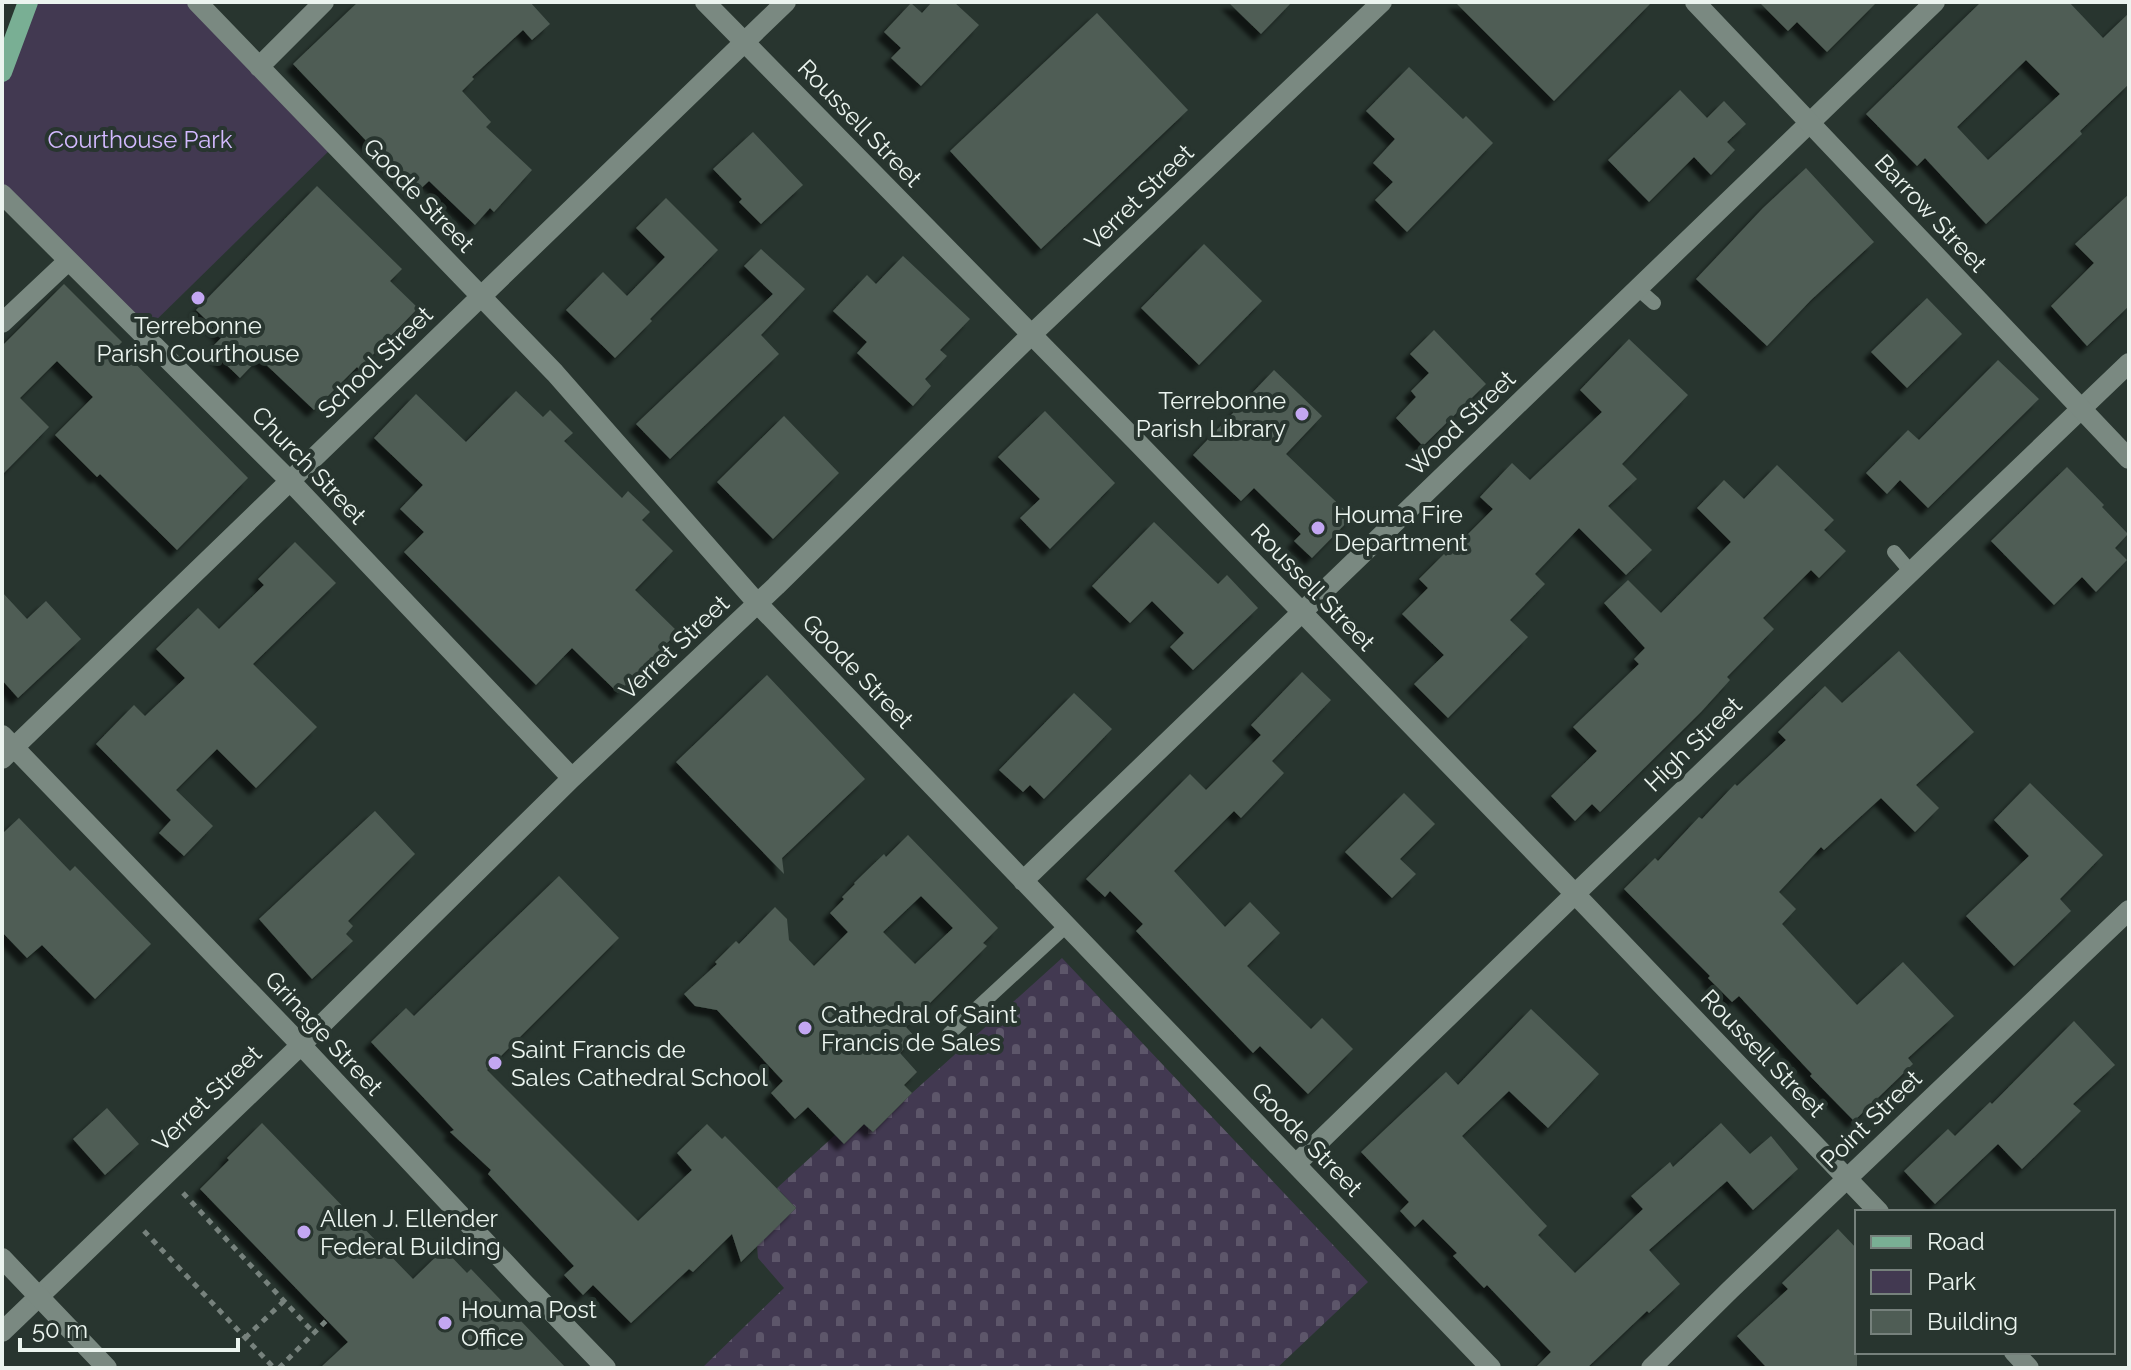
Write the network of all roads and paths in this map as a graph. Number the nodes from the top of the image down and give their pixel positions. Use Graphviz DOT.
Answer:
graph roads {
  1 [pos="28,2"];
  2 [pos="197,2"];
  3 [pos="324,2"];
  4 [pos="705,2"];
  5 [pos="786,2"];
  6 [pos="1382,2"];
  7 [pos="1695,2"];
  8 [pos="1935,2"];
  9 [pos="744,42"];
  10 [pos="259,67"];
  11 [pos="2,72"];
  12 [pos="1810,123"];
  13 [pos="2,194"];
  14 [pos="68,261"];
  15 [pos="1638,289"];
  16 [pos="480,296"];
  17 [pos="1654,303"];
  18 [pos="2,323"];
  19 [pos="1031,335"];
  20 [pos="2129,363"];
  21 [pos="2081,409"];
  22 [pos="2129,459"];
  23 [pos="291,482"];
  24 [pos="1894,552"];
  25 [pos="1911,572"];
  26 [pos="758,604"];
  27 [pos="1302,614"];
  28 [pos="6,748"];
  29 [pos="572,778"];
  30 [pos="1023,881"];
  31 [pos="1575,894"];
  32 [pos="2129,910"];
  33 [pos="1066,926"];
  34 [pos="949,1034"];
  35 [pos="301,1045"];
  36 [pos="1296,1164"];
  37 [pos="1847,1178"];
  38 [pos="183,1193"];
  39 [pos="1877,1210"];
  40 [pos="144,1231"];
  41 [pos="2,1258"];
  42 [pos="39,1297"];
  43 [pos="284,1301"];
  44 [pos="327,1320"];
  45 [pos="2,1332"];
  46 [pos="314,1333"];
  47 [pos="245,1338"];
  48 [pos="107,1368"];
  49 [pos="276,1368"];
  50 [pos="606,1368"];
  51 [pos="1491,1368"];
  52 [pos="1651,1368"];
  1 -- 11 [label="main road"];
  2 -- 10 [label="street, Goode Street"];
  3 -- 10 [label="street"];
  4 -- 9 [label="street, Roussell Street"];
  5 -- 9 [label="street, School Street"];
  6 -- 19 [label="street, Verret Street"];
  7 -- 12 [label="street, Barrow Street"];
  8 -- 12 [label="street, Wood Street"];
  9 -- 16 [label="street, School Street"];
  9 -- 19 [label="street, Roussell Street"];
  10 -- 16 [label="street, Goode Street"];
  12 -- 15 [label="street, Wood Street"];
  12 -- 21 [label="street, Barrow Street"];
  13 -- 14 [label="street, Church Street"];
  14 -- 18 [label="street"];
  14 -- 23 [label="street, Church Street"];
  15 -- 17 [label="lane"];
  15 -- 27 [label="street, Wood Street"];
  16 -- 23 [label="street, School Street"];
  16 -- 26 [label="street, Goode Street"];
  19 -- 26 [label="street, Verret Street"];
  19 -- 27 [label="street, Roussell Street"];
  20 -- 21 [label="street, High Street"];
  21 -- 22 [label="street, Barrow Street"];
  21 -- 25 [label="street, High Street"];
  23 -- 28 [label="street, School Street"];
  23 -- 29 [label="street, Church Street"];
  24 -- 25 [label="lane"];
  25 -- 31 [label="street, High Street"];
  26 -- 29 [label="street, Verret Street"];
  26 -- 30 [label="street, Goode Street"];
  27 -- 30 [label="street, Wood Street"];
  27 -- 31 [label="street, Roussell Street"];
  28 -- 35 [label="street, Grinage Street"];
  29 -- 35 [label="street, Verret Street"];
  30 -- 33 [label="street, Goode Street"];
  31 -- 36 [label="street, High Street"];
  31 -- 37 [label="street, Roussell Street"];
  32 -- 37 [label="street, Point Street"];
  33 -- 34 [label="lane"];
  33 -- 36 [label="street, Goode Street"];
  35 -- 42 [label="street, Verret Street"];
  35 -- 50 [label="street, Grinage Street"];
  36 -- 51 [label="street, Goode Street"];
  37 -- 39 [label="street, Roussell Street"];
  37 -- 52 [label="street, Point Street"];
  38 -- 43 [label="path"];
  40 -- 47 [label="path"];
  41 -- 42 [label="street"];
  42 -- 45 [label="street, Verret Street"];
  42 -- 48 [label="street"];
  43 -- 46 [label="path"];
  43 -- 47 [label="path"];
  44 -- 46 [label="path"];
  46 -- 49 [label="path"];
  47 -- 49 [label="path"];
}
